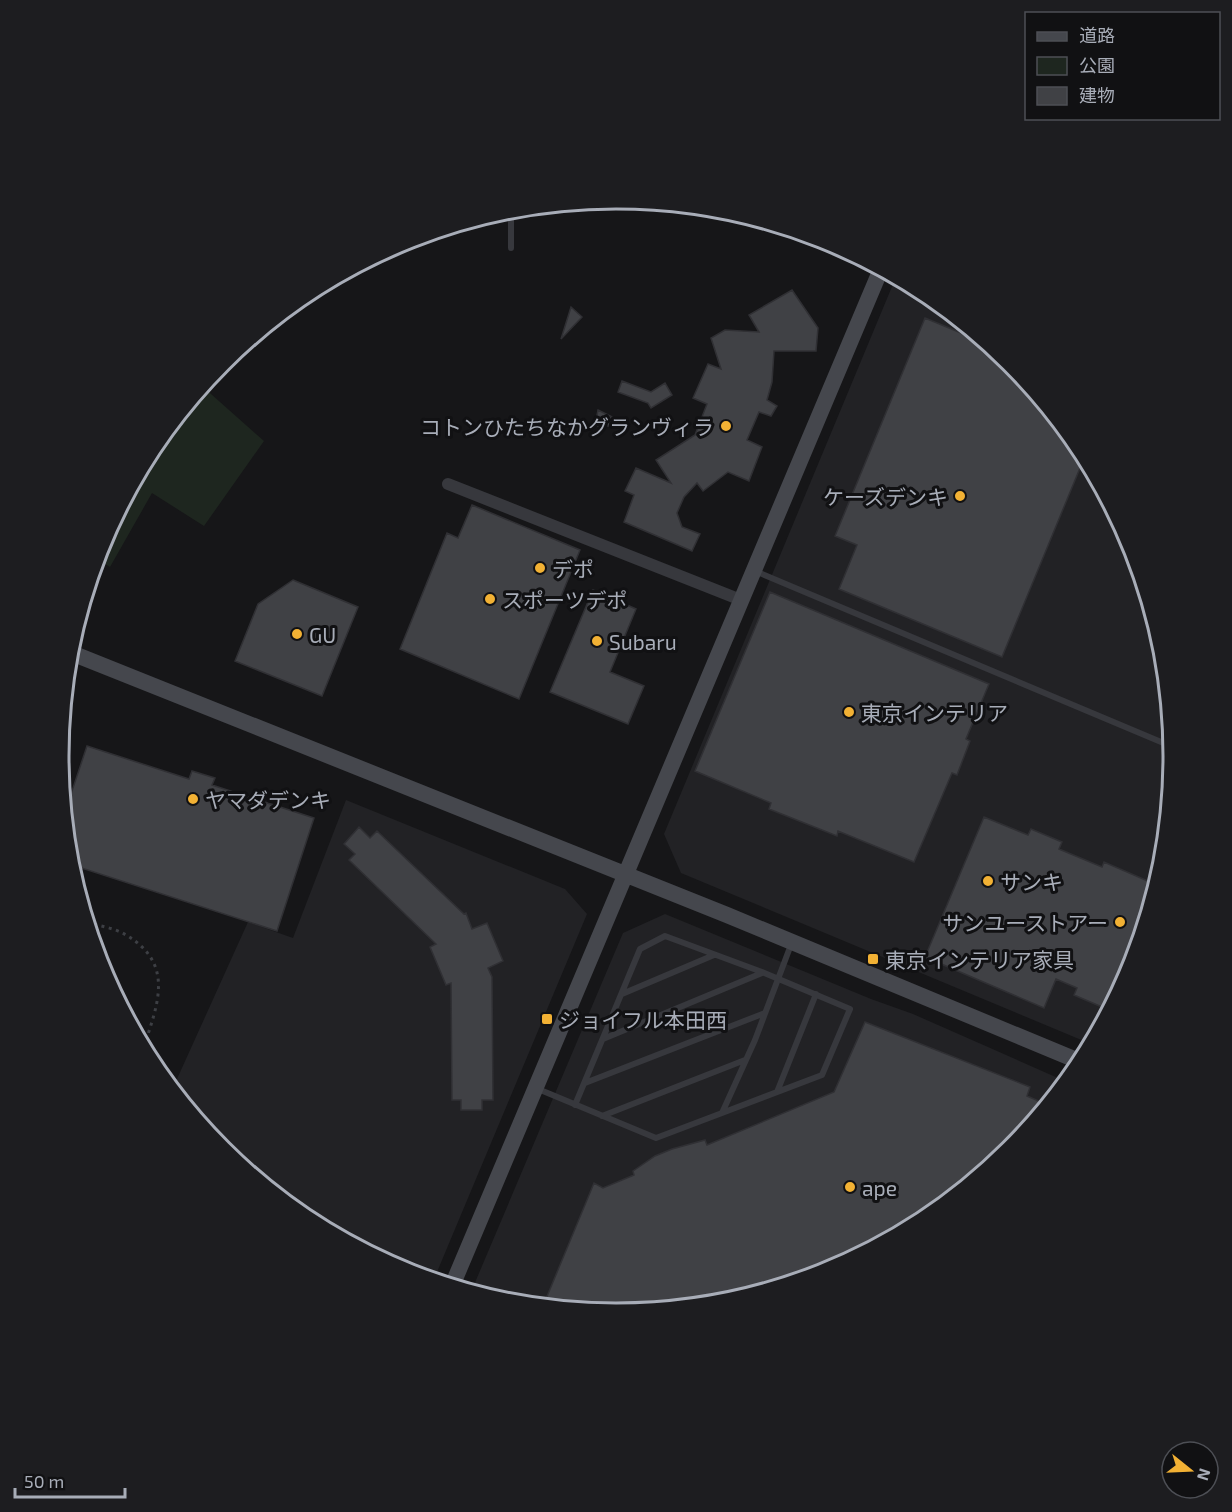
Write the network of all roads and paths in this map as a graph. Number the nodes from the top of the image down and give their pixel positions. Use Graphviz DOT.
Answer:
graph roads {
  1 [pos="511,220"];
  2 [pos="512,248"];
  3 [pos="878,276"];
  4 [pos="448,484"];
  5 [pos="753,571"];
  6 [pos="741,600"];
  7 [pos="79,656"];
  8 [pos="1163,743"];
  9 [pos="625,874"];
  10 [pos="96,925"];
  11 [pos="793,942"];
  12 [pos="715,955"];
  13 [pos="762,972"];
  14 [pos="779,979"];
  15 [pos="622,994"];
  16 [pos="816,994"];
  17 [pos="765,1013"];
  18 [pos="147,1038"];
  19 [pos="603,1040"];
  20 [pos="1072,1058"];
  21 [pos="746,1059"];
  22 [pos="585,1083"];
  23 [pos="535,1088"];
  24 [pos="777,1092"];
  25 [pos="575,1105"];
  26 [pos="722,1113"];
  27 [pos="602,1116"];
  28 [pos="455,1278"];
  1 -- 2 [label="lane"];
  3 -- 5 [label="street"];
  4 -- 6 [label="street"];
  5 -- 6 [label="street"];
  5 -- 8 [label="lane"];
  6 -- 9 [label="street"];
  7 -- 9 [label="street"];
  9 -- 11 [label="street"];
  9 -- 23 [label="street"];
  10 -- 18 [label="path"];
  11 -- 14 [label="lane"];
  11 -- 20 [label="street"];
  12 -- 13 [label="lane"];
  12 -- 15 [label="lane"];
  12 -- 15 [label="lane"];
  13 -- 14 [label="lane"];
  13 -- 19 [label="lane"];
  14 -- 16 [label="lane"];
  14 -- 17 [label="lane"];
  15 -- 19 [label="lane"];
  16 -- 24 [label="lane"];
  16 -- 24 [label="lane"];
  17 -- 21 [label="lane"];
  17 -- 22 [label="lane"];
  19 -- 22 [label="lane"];
  21 -- 26 [label="lane"];
  21 -- 27 [label="lane"];
  22 -- 25 [label="lane"];
  23 -- 25 [label="lane"];
  23 -- 28 [label="street"];
  24 -- 26 [label="lane"];
  25 -- 27 [label="lane"];
  26 -- 27 [label="lane"];
}
